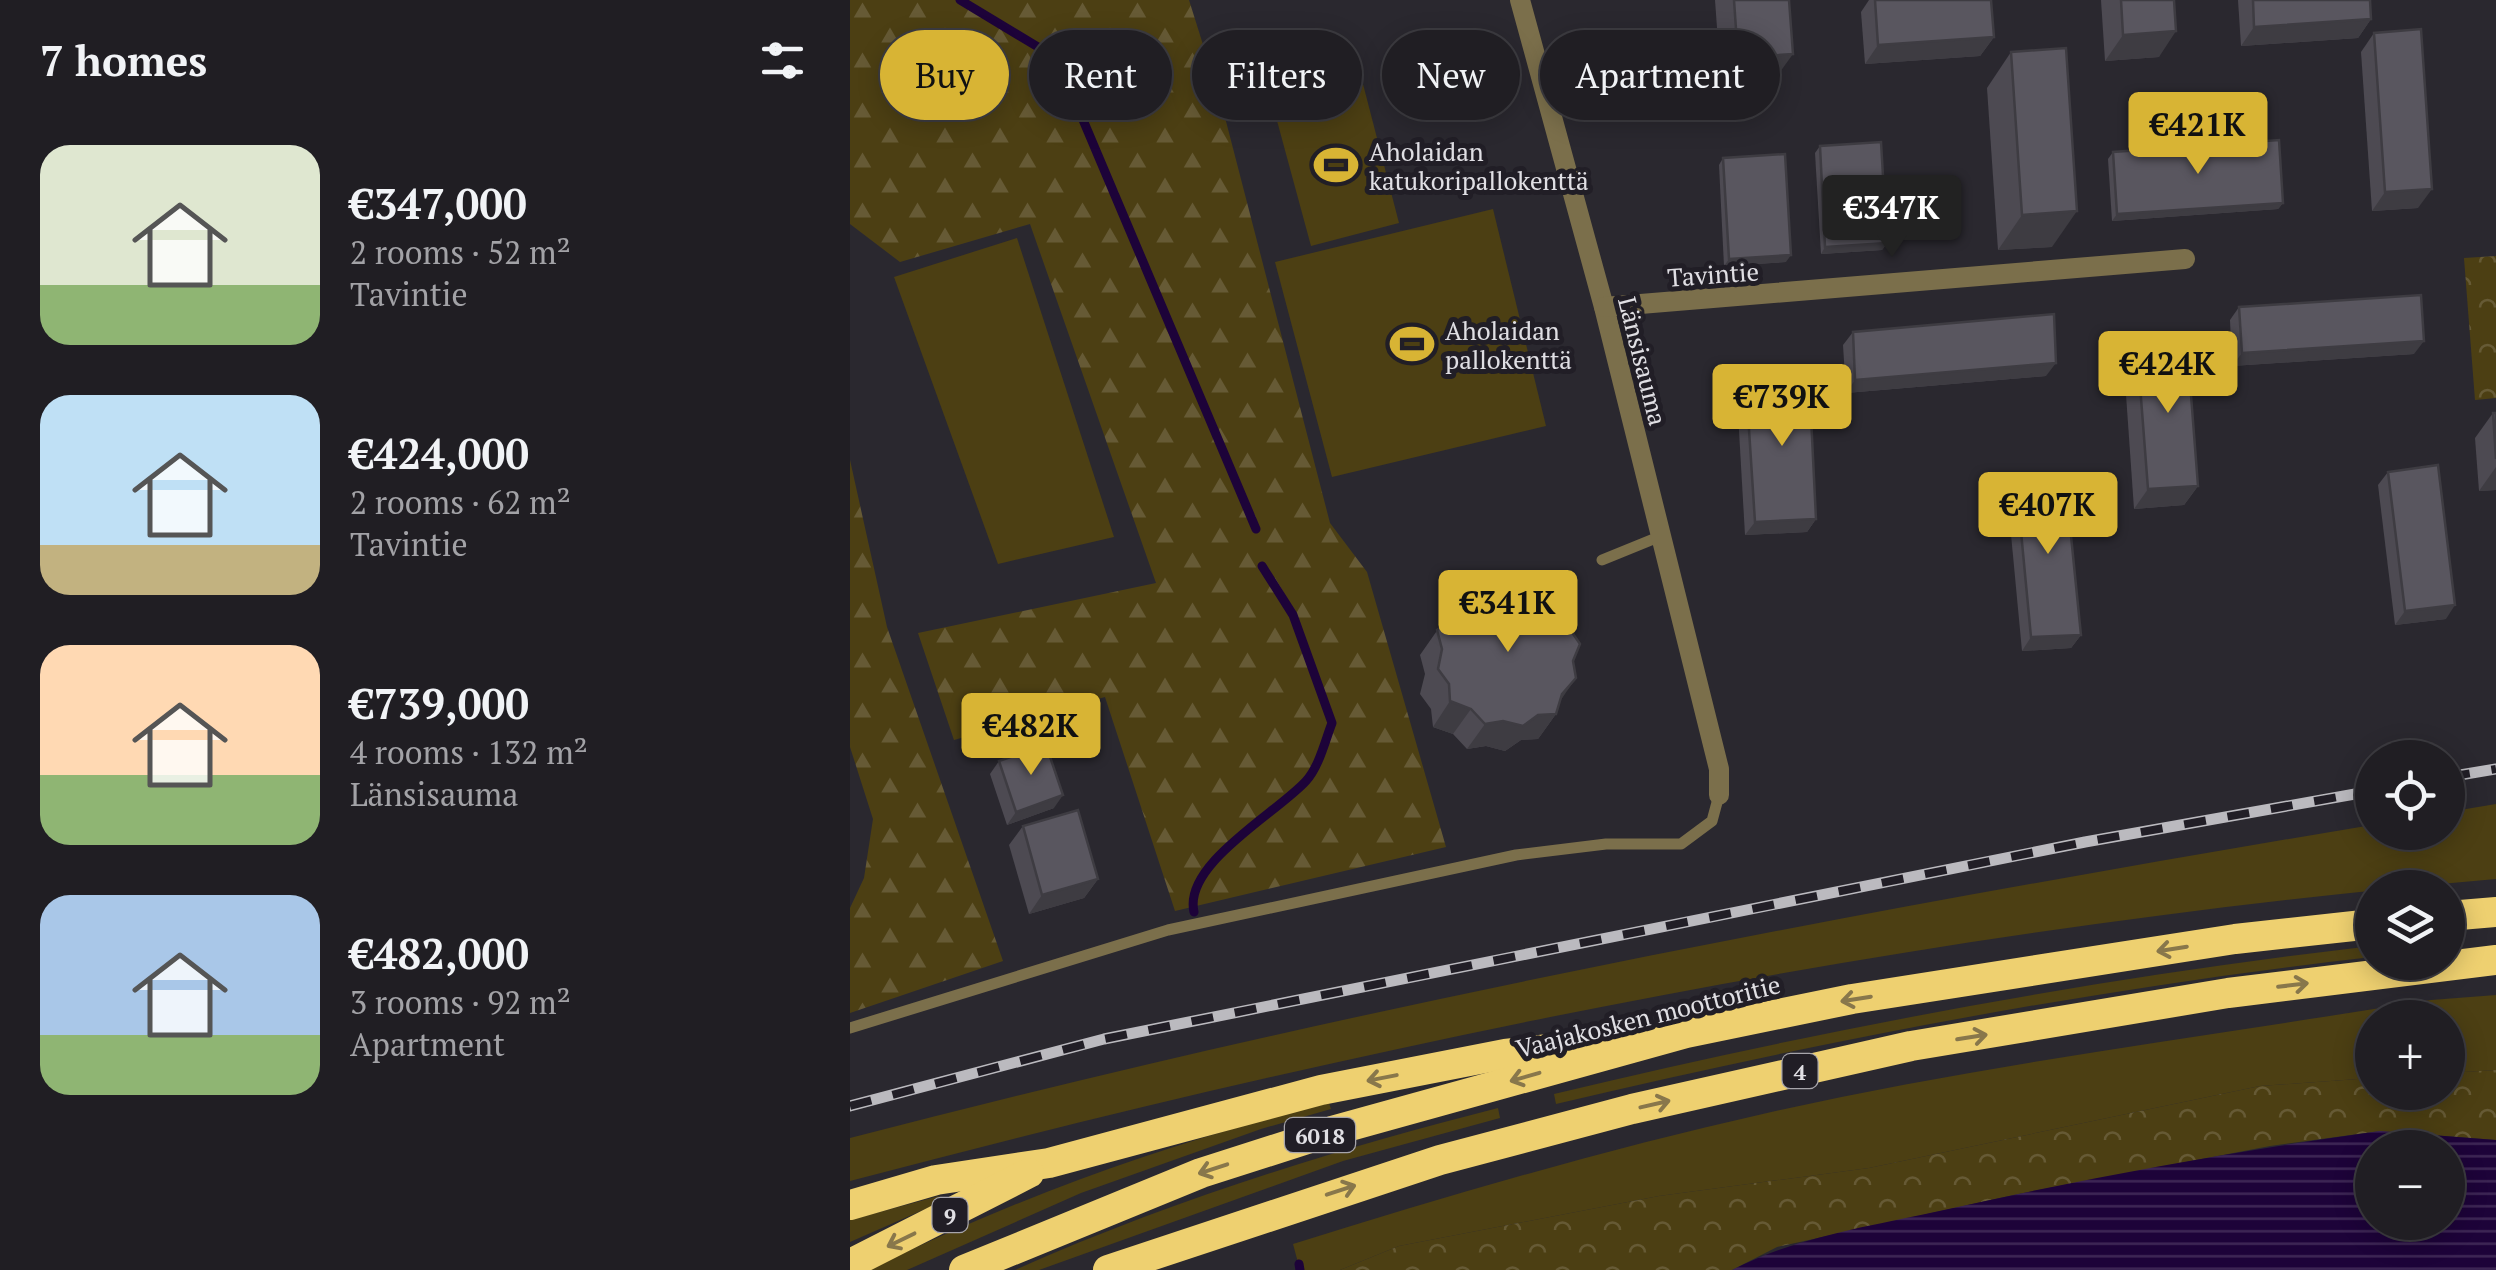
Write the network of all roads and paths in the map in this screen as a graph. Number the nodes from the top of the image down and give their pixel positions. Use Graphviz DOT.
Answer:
graph roads {
  1 [pos="1520,0"];
  2 [pos="2185,259"];
  3 [pos="1604,308"];
  4 [pos="1661,536"];
  5 [pos="1602,560"];
  6 [pos="1719,796"];
  7 [pos="2496,912"];
  8 [pos="2465,915"];
  9 [pos="2355,926"];
  10 [pos="2496,960"];
  11 [pos="850,1028"];
  12 [pos="1686,1033"];
  13 [pos="1050,1163"];
  14 [pos="850,1205"];
  15 [pos="1165,1248"];
  16 [pos="850,1264"];
  17 [pos="964,1270"];
  18 [pos="1108,1270"];
  19 [pos="1132,1270"];
  1 -- 3 [label="street, Länsisauma"];
  2 -- 3 [label="street, Tavintie"];
  3 -- 4 [label="street, Länsisauma"];
  4 -- 5 [label="lane"];
  4 -- 6 [label="street, Länsisauma"];
  6 -- 11 [label="lane"];
  7 -- 8 [label="highway"];
  9 -- 12 [label="highway, Vaajakosken moottoritie, one-way"];
  15 -- 10 [label="highway, 4, one-way"];
  12 -- 13 [label="highway, one-way"];
  12 -- 17 [label="highway, Vaajakosken moottoritie / 6018, one-way"];
  13 -- 14 [label="highway"];
  13 -- 16 [label="highway, 9, one-way"];
  15 -- 18 [label="highway"];
  15 -- 19 [label="highway, 4"];
}
